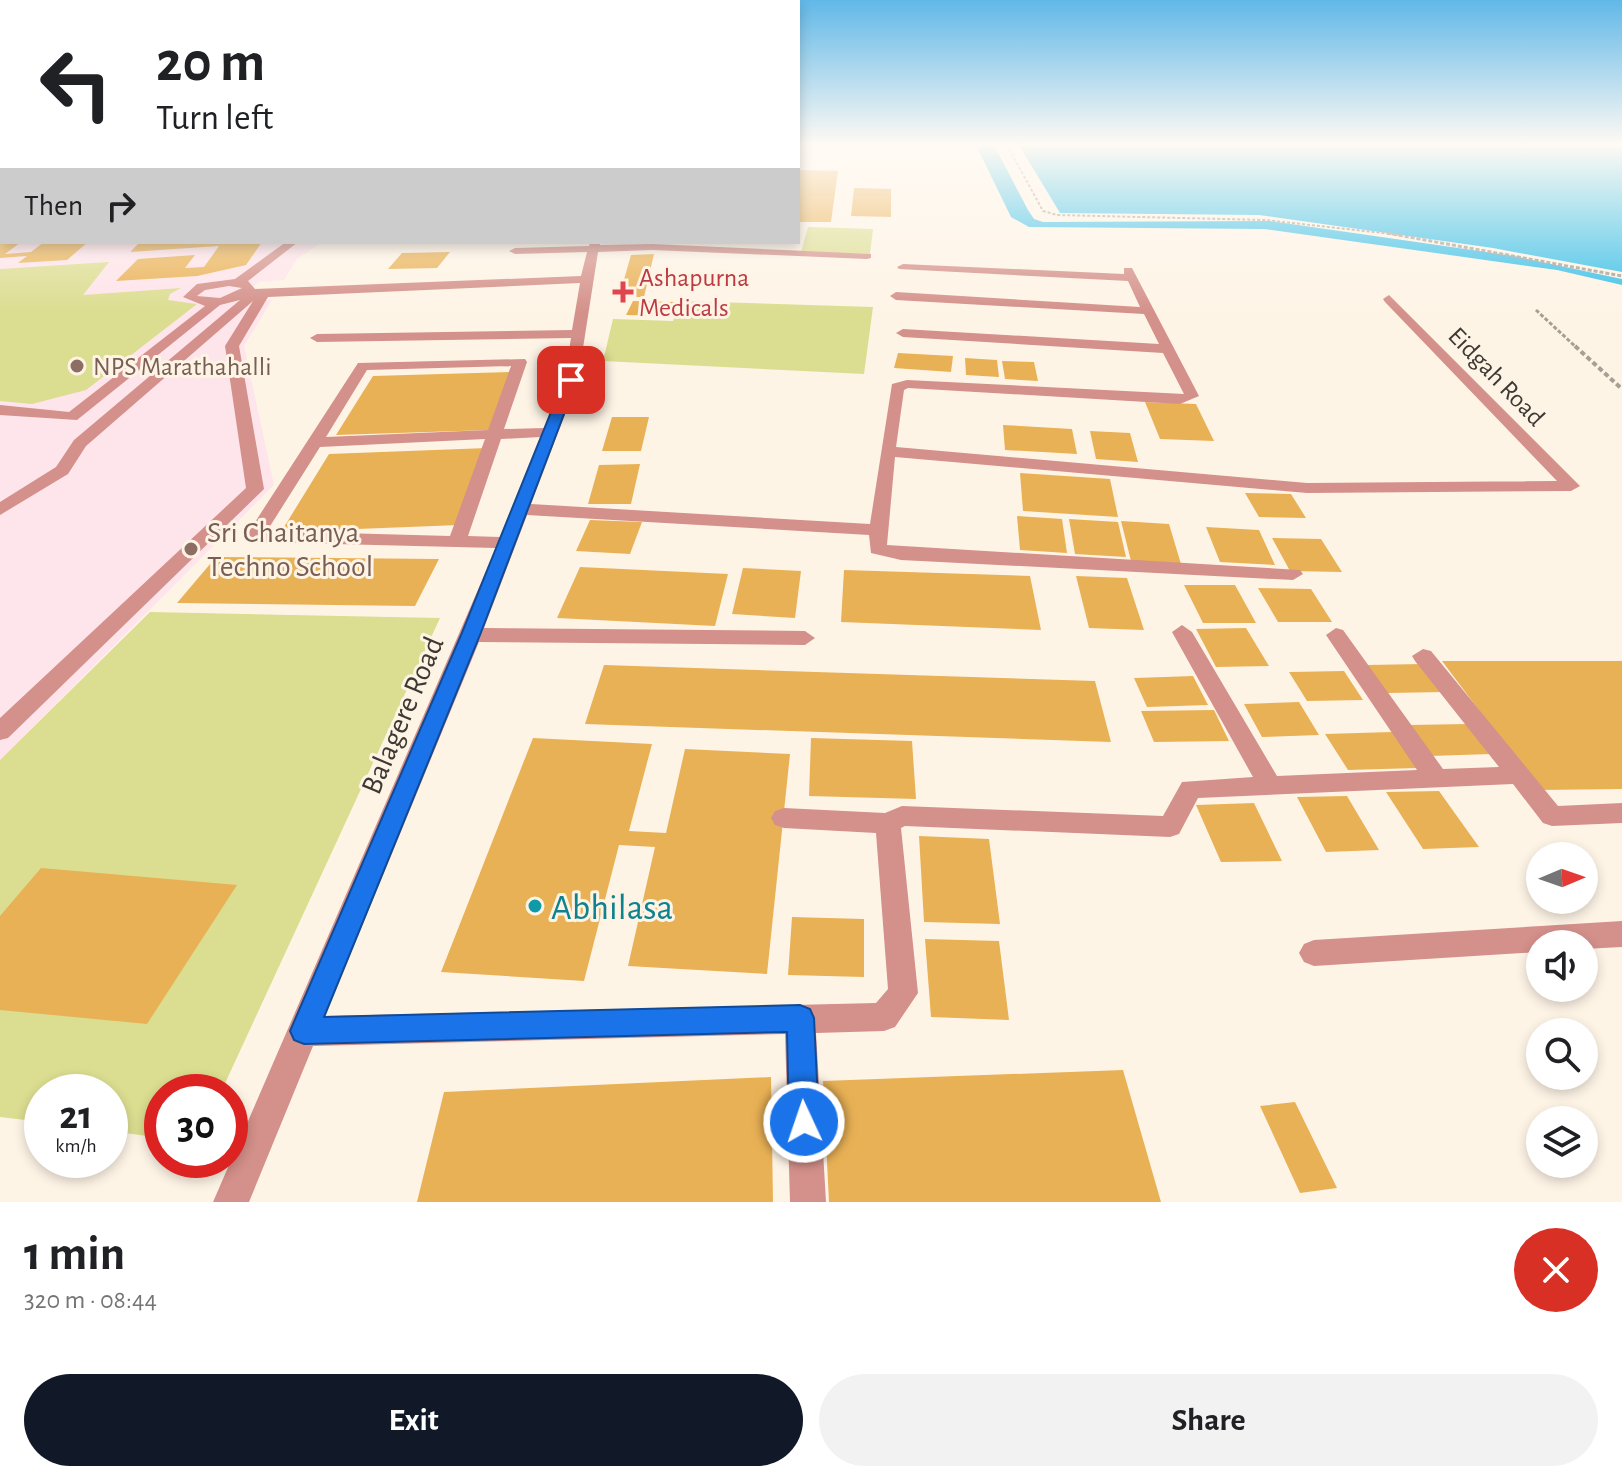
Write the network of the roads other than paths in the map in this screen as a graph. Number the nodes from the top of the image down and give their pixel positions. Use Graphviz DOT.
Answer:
graph roads {
  1 [pos="291,244"];
  2 [pos="594,245"];
  3 [pos="683,248"];
  4 [pos="515,251"];
  5 [pos="867,256"];
  6 [pos="846,265"];
  7 [pos="903,267"];
  8 [pos="586,279"];
  9 [pos="256,291"];
  10 [pos="896,296"];
  11 [pos="1389,299"];
  12 [pos="218,301"];
  13 [pos="1150,311"];
  14 [pos="903,333"];
  15 [pos="578,334"];
  16 [pos="317,338"];
  17 [pos="1170,349"];
  18 [pos="0,410"];
  19 [pos="550,432"];
  20 [pos="493,435"];
  21 [pos="314,442"];
  22 [pos="887,451"];
  23 [pos="520,509"];
  24 [pos="0,510"];
  25 [pos="878,530"];
  26 [pos="457,542"];
  27 [pos="506,543"];
  28 [pos="1293,574"];
  29 [pos="1182,632"];
  30 [pos="471,635"];
  31 [pos="1336,635"];
  32 [pos="805,638"];
  33 [pos="1423,656"];
  34 [pos="0,732"];
  35 [pos="1519,775"];
  36 [pos="1435,777"];
  37 [pos="1269,783"];
  38 [pos="1622,813"];
  39 [pos="784,818"];
  40 [pos="888,823"];
  41 [pos="1622,934"];
  42 [pos="1314,953"];
  43 [pos="800,1018"];
  44 [pos="304,1031"];
  45 [pos="231,1202"];
  46 [pos="808,1202"];
  1 -- 9 [label="street"];
  2 -- 3 [label="street"];
  2 -- 4 [label="street"];
  2 -- 8 [label="street, Balagere Road"];
  3 -- 5 [label="street"];
  3 -- 6 [label="street"];
  7 -- 13 [label="street"];
  8 -- 9 [label="street"];
  8 -- 15 [label="street, Balagere Road"];
  9 -- 12 [label="street"];
  9 -- 12 [label="street"];
  9 -- 24 [label="street"];
  9 -- 34 [label="street"];
  10 -- 13 [label="street"];
  11 -- 22 [label="street, Eidgah Road"];
  12 -- 18 [label="street"];
  13 -- 17 [label="street"];
  14 -- 17 [label="street"];
  15 -- 16 [label="street"];
  15 -- 19 [label="street, Balagere Road"];
  17 -- 22 [label="street"];
  19 -- 20 [label="street"];
  19 -- 23 [label="street, Balagere Road"];
  20 -- 21 [label="street"];
  20 -- 21 [label="street"];
  20 -- 26 [label="street"];
  21 -- 26 [label="street"];
  22 -- 25 [label="street"];
  23 -- 25 [label="street"];
  23 -- 27 [label="street, Balagere Road"];
  25 -- 28 [label="street"];
  26 -- 27 [label="street"];
  27 -- 30 [label="street, Balagere Road"];
  29 -- 37 [label="street"];
  30 -- 32 [label="street"];
  30 -- 44 [label="street, Balagere Road"];
  31 -- 36 [label="street"];
  33 -- 35 [label="street"];
  35 -- 36 [label="street"];
  35 -- 38 [label="street"];
  36 -- 37 [label="street"];
  37 -- 40 [label="street"];
  39 -- 40 [label="street"];
  40 -- 43 [label="street"];
  41 -- 42 [label="street"];
  43 -- 44 [label="street"];
  43 -- 46 [label="street"];
  44 -- 45 [label="street, Balagere Road"];
}
